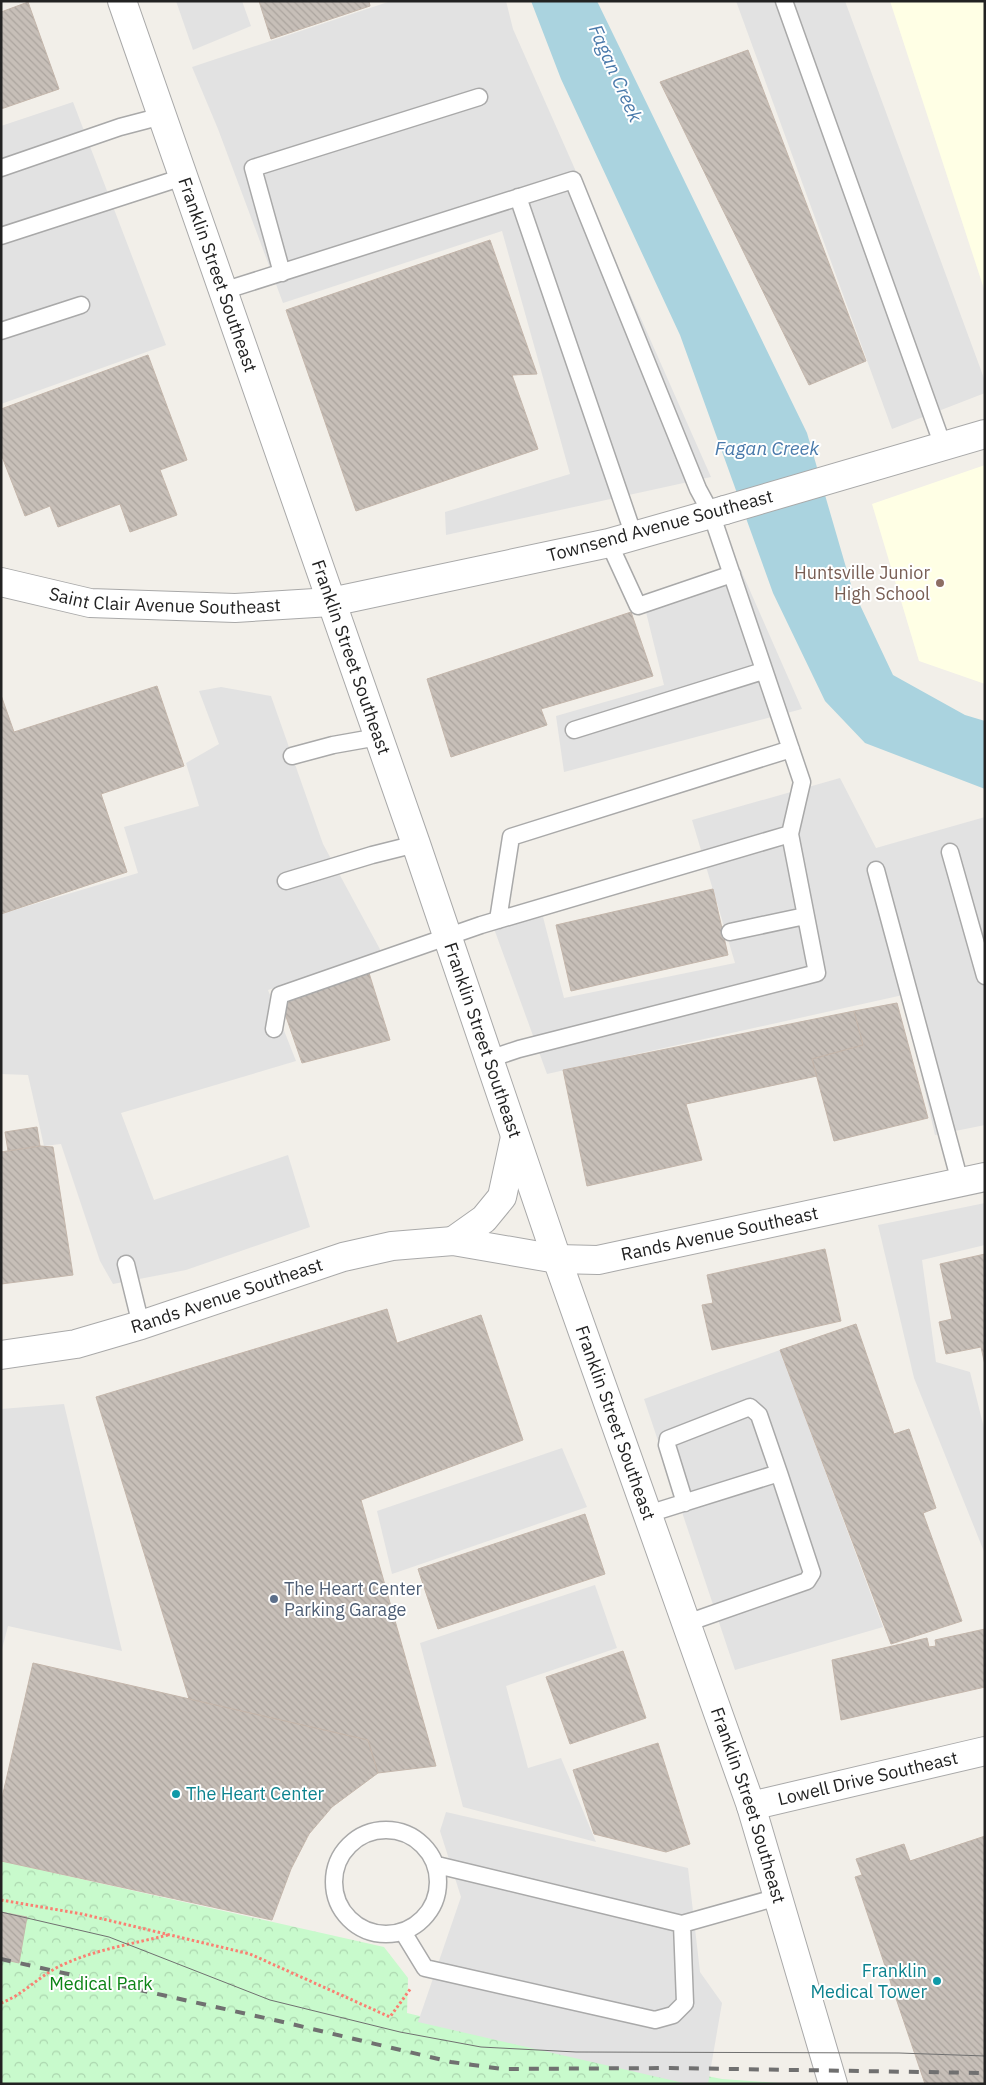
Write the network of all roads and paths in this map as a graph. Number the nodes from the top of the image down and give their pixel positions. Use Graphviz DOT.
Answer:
graph roads {
  1 [pos="122,1"];
  2 [pos="784,1"];
  3 [pos="479,97"];
  4 [pos="162,116"];
  5 [pos="1,168"];
  6 [pos="183,177"];
  7 [pos="518,197"];
  8 [pos="1,236"];
  9 [pos="282,273"];
  10 [pos="223,291"];
  11 [pos="81,305"];
  12 [pos="1,331"];
  13 [pos="985,434"];
  14 [pos="943,446"];
  15 [pos="718,512"];
  16 [pos="622,539"];
  17 [pos="732,574"];
  18 [pos="1,582"];
  19 [pos="331,602"];
  20 [pos="763,671"];
  21 [pos="574,730"];
  22 [pos="378,737"];
  23 [pos="790,749"];
  24 [pos="292,756"];
  25 [pos="790,834"];
  26 [pos="416,844"];
  27 [pos="950,852"];
  28 [pos="876,870"];
  29 [pos="286,882"];
  30 [pos="805,916"];
  31 [pos="498,920"];
  32 [pos="730,932"];
  33 [pos="448,938"];
  34 [pos="985,976"];
  35 [pos="274,1029"];
  36 [pos="489,1059"];
  37 [pos="516,1137"];
  38 [pos="973,1180"];
  39 [pos="453,1241"];
  40 [pos="557,1259"];
  41 [pos="126,1264"];
  42 [pos="141,1325"];
  43 [pos="1,1355"];
  44 [pos="779,1473"];
  45 [pos="685,1503"];
  46 [pos="648,1514"];
  47 [pos="686,1623"];
  48 [pos="985,1751"];
  49 [pos="751,1806"];
  50 [pos="436,1865"];
  51 [pos="778,1897"];
  52 [pos="1,1900"];
  53 [pos="682,1924"];
  54 [pos="403,1932"];
  55 [pos="170,1935"];
  56 [pos="425,1968"];
  57 [pos="1,2003"];
  58 [pos="833,2084"];
  1 -- 4 [label="street, Franklin Street Southeast"];
  2 -- 14 [label="lane"];
  3 -- 9 [label="lane"];
  4 -- 5 [label="lane"];
  4 -- 6 [label="street, Franklin Street Southeast"];
  6 -- 8 [label="lane"];
  6 -- 10 [label="street, Franklin Street Southeast"];
  7 -- 9 [label="lane"];
  7 -- 15 [label="lane"];
  7 -- 16 [label="lane"];
  9 -- 10 [label="lane"];
  10 -- 19 [label="street, Franklin Street Southeast"];
  11 -- 12 [label="lane"];
  13 -- 14 [label="street, Townsend Avenue Southeast"];
  14 -- 15 [label="street, Townsend Avenue Southeast"];
  15 -- 16 [label="street, Townsend Avenue Southeast"];
  15 -- 17 [label="lane"];
  16 -- 17 [label="lane"];
  16 -- 19 [label="street, Townsend Avenue Southeast"];
  17 -- 20 [label="lane"];
  18 -- 19 [label="street, Saint Clair Avenue Southeast"];
  19 -- 22 [label="street, Franklin Street Southeast"];
  20 -- 21 [label="lane"];
  20 -- 23 [label="lane"];
  22 -- 24 [label="lane"];
  22 -- 26 [label="street, Franklin Street Southeast"];
  23 -- 25 [label="lane"];
  23 -- 31 [label="lane"];
  25 -- 30 [label="lane"];
  25 -- 31 [label="lane"];
  26 -- 29 [label="lane"];
  26 -- 33 [label="street, Franklin Street Southeast"];
  27 -- 34 [label="lane"];
  28 -- 38 [label="lane"];
  30 -- 32 [label="lane"];
  30 -- 36 [label="lane"];
  31 -- 33 [label="lane"];
  33 -- 35 [label="lane"];
  33 -- 36 [label="street, Franklin Street Southeast"];
  36 -- 37 [label="street, Franklin Street Southeast"];
  37 -- 39 [label="street, Rands Avenue Southeast"];
  37 -- 40 [label="street, Franklin Street Southeast"];
  38 -- 40 [label="street, Rands Avenue Southeast"];
  39 -- 40 [label="street, Rands Avenue Southeast"];
  39 -- 42 [label="street, Rands Avenue Southeast"];
  40 -- 46 [label="street, Franklin Street Southeast"];
  41 -- 42 [label="lane"];
  42 -- 43 [label="street, Rands Avenue Southeast"];
  44 -- 45 [label="lane"];
  44 -- 45 [label="lane"];
  44 -- 47 [label="lane"];
  45 -- 46 [label="lane"];
  46 -- 47 [label="street, Franklin Street Southeast"];
  47 -- 49 [label="street, Franklin Street Southeast"];
  48 -- 49 [label="street, Lowell Drive Southeast"];
  49 -- 51 [label="street, Franklin Street Southeast"];
  50 -- 53 [label="lane"];
  50 -- 54 [label="lane"];
  50 -- 54 [label="lane"];
  51 -- 53 [label="lane"];
  51 -- 58 [label="street, Franklin Street Southeast"];
  52 -- 55 [label="path"];
  53 -- 56 [label="lane"];
  54 -- 56 [label="lane"];
  55 -- 56 [label="path"];
  55 -- 57 [label="path"];
}
